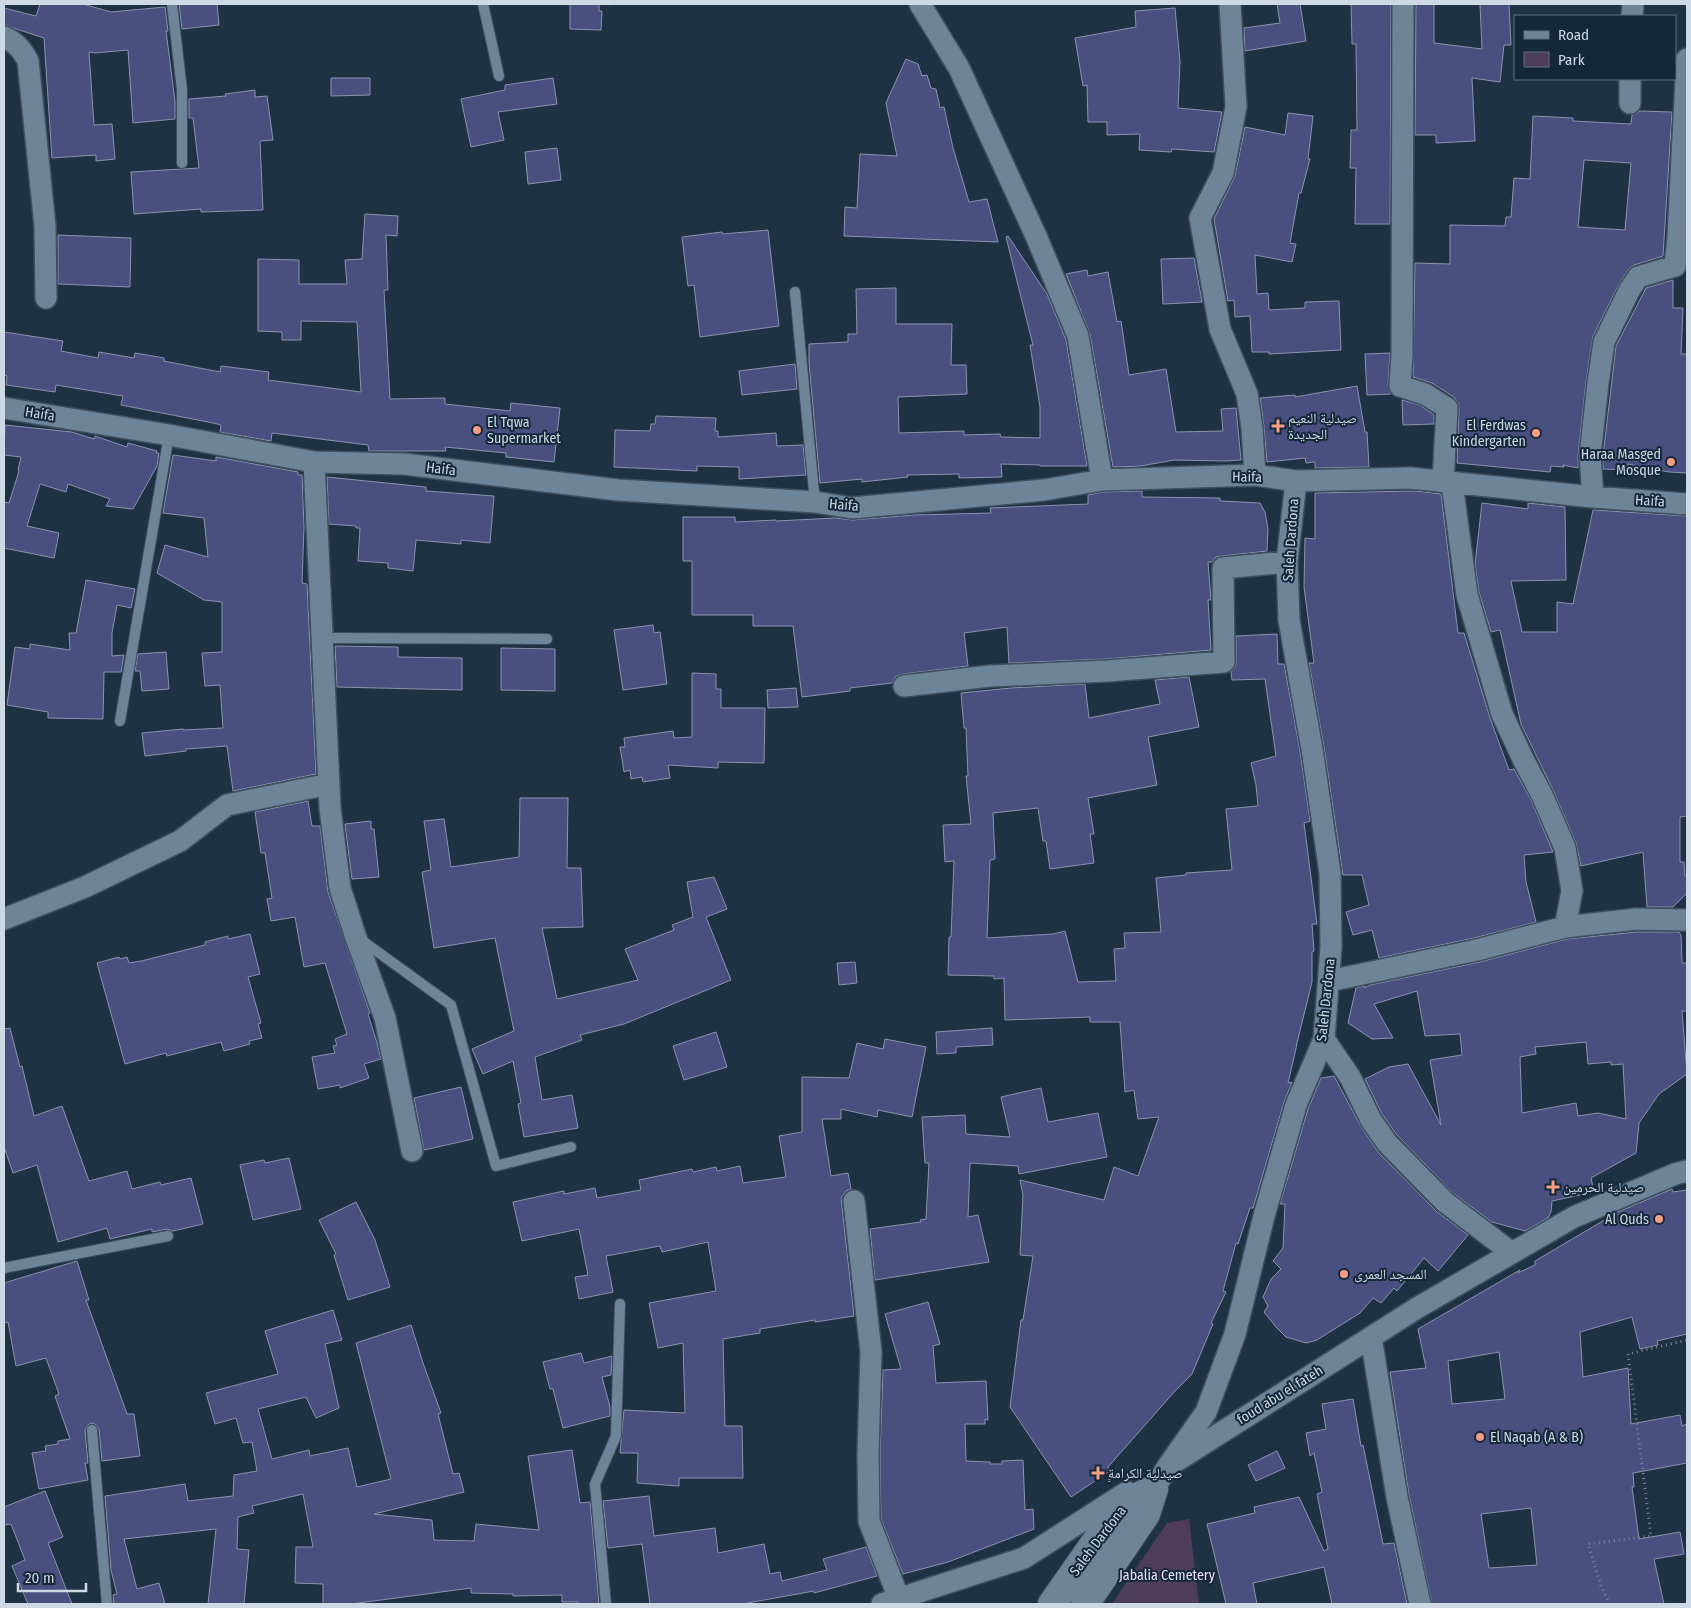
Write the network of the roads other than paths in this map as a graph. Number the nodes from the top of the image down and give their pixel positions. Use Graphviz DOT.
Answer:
graph roads {
  1 [pos="172,4"];
  2 [pos="483,4"];
  3 [pos="923,4"];
  4 [pos="1230,4"];
  5 [pos="1403,4"];
  6 [pos="4,37"];
  7 [pos="1687,58"];
  8 [pos="499,76"];
  9 [pos="1630,80"];
  10 [pos="1630,103"];
  11 [pos="182,163"];
  12 [pos="795,292"];
  13 [pos="46,298"];
  14 [pos="4,408"];
  15 [pos="169,435"];
  16 [pos="314,462"];
  17 [pos="1256,475"];
  18 [pos="1102,480"];
  19 [pos="1296,481"];
  20 [pos="1448,482"];
  21 [pos="1594,496"];
  22 [pos="815,502"];
  23 [pos="1687,504"];
  24 [pos="1287,562"];
  25 [pos="322,638"];
  26 [pos="547,639"];
  27 [pos="904,686"];
  28 [pos="120,721"];
  29 [pos="329,784"];
  30 [pos="4,919"];
  31 [pos="1687,920"];
  32 [pos="1565,927"];
  33 [pos="355,935"];
  34 [pos="1329,981"];
  35 [pos="1324,1039"];
  36 [pos="571,1147"];
  37 [pos="412,1151"];
  38 [pos="1681,1173"];
  39 [pos="854,1201"];
  40 [pos="168,1236"];
  41 [pos="1512,1253"];
  42 [pos="4,1268"];
  43 [pos="620,1304"];
  44 [pos="1371,1337"];
  45 [pos="92,1430"];
  46 [pos="1161,1478"];
  47 [pos="890,1601"];
  48 [pos="107,1604"];
  49 [pos="606,1604"];
  50 [pos="1052,1604"];
  51 [pos="1085,1604"];
  52 [pos="1420,1604"];
  1 -- 11 [label="lane"];
  2 -- 8 [label="lane"];
  3 -- 18 [label="street"];
  4 -- 17 [label="street"];
  5 -- 20 [label="street"];
  6 -- 13 [label="street"];
  7 -- 21 [label="street"];
  9 -- 10 [label="street"];
  12 -- 22 [label="lane"];
  14 -- 15 [label="street, Haifa"];
  15 -- 16 [label="street, Haifa"];
  15 -- 28 [label="lane"];
  16 -- 22 [label="street, Haifa"];
  16 -- 25 [label="street"];
  17 -- 18 [label="street, Haifa"];
  17 -- 19 [label="street, Haifa"];
  18 -- 22 [label="street, Haifa"];
  19 -- 20 [label="street, Haifa"];
  19 -- 24 [label="street, Saleh Dardona"];
  20 -- 21 [label="street, Haifa"];
  20 -- 32 [label="street"];
  21 -- 23 [label="street, Haifa"];
  24 -- 27 [label="street"];
  24 -- 34 [label="street, Saleh Dardona"];
  25 -- 26 [label="lane"];
  25 -- 29 [label="street"];
  29 -- 30 [label="street"];
  29 -- 33 [label="street"];
  31 -- 32 [label="street"];
  32 -- 34 [label="street"];
  33 -- 36 [label="lane"];
  33 -- 37 [label="street"];
  34 -- 35 [label="street, Saleh Dardona"];
  35 -- 41 [label="street"];
  35 -- 46 [label="street, Saleh Dardona"];
  38 -- 41 [label="street, foud abu el fateh"];
  39 -- 47 [label="street"];
  40 -- 42 [label="lane"];
  41 -- 44 [label="street, foud abu el fateh"];
  43 -- 49 [label="lane"];
  44 -- 46 [label="street, foud abu el fateh"];
  44 -- 52 [label="street"];
  45 -- 48 [label="lane"];
  46 -- 47 [label="street, foud abu el fateh"];
  46 -- 50 [label="street, Saleh Dardona"];
  46 -- 51 [label="street, Saleh Dardona"];
}
